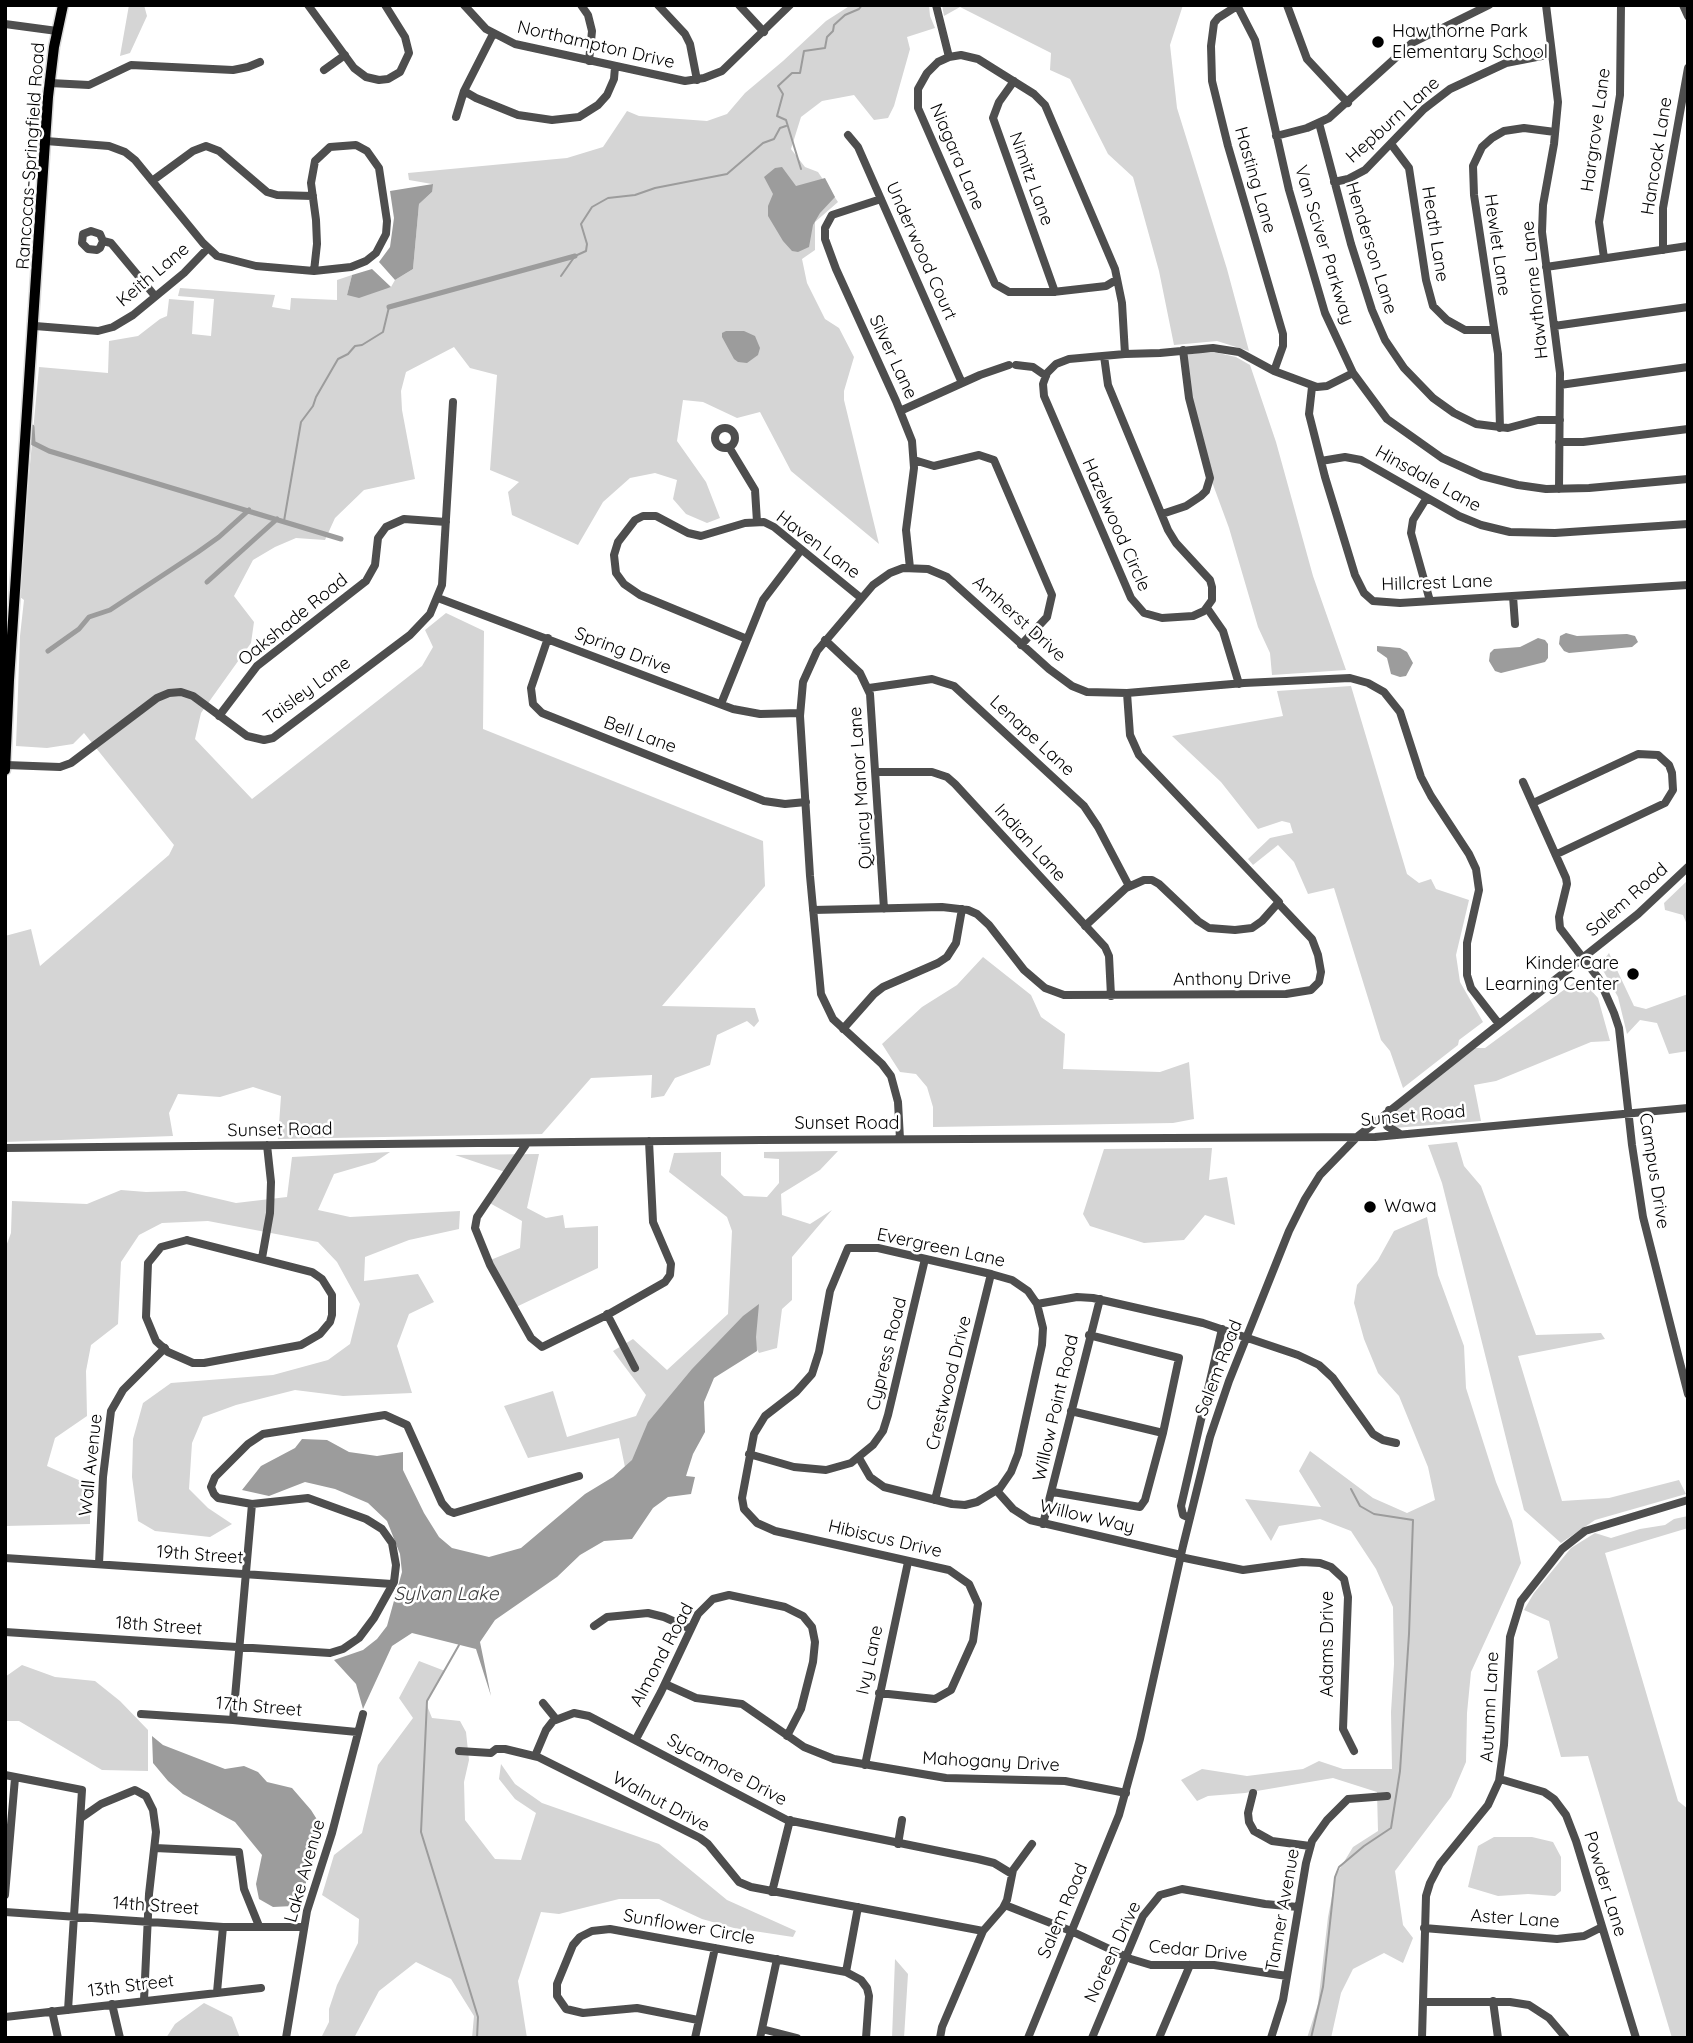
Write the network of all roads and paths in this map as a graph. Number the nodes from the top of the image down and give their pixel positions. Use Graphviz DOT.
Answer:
graph roads {
  1 [pos="63,5"];
  2 [pos="308,5"];
  3 [pos="385,5"];
  4 [pos="464,5"];
  5 [pos="581,5"];
  6 [pos="658,5"];
  7 [pos="739,5"];
  8 [pos="790,5"];
  9 [pos="936,5"];
  10 [pos="1237,5"];
  11 [pos="1287,5"];
  12 [pos="1489,5"];
  13 [pos="1546,5"];
  14 [pos="1621,5"];
  15 [pos="1683,5"];
  16 [pos="1688,16"];
  17 [pos="5,24"];
  18 [pos="57,31"];
  19 [pos="764,32"];
  20 [pos="493,34"];
  21 [pos="1552,54"];
  22 [pos="345,55"];
  23 [pos="949,57"];
  24 [pos="589,61"];
  25 [pos="260,62"];
  26 [pos="615,67"];
  27 [pos="1688,68"];
  28 [pos="324,70"];
  29 [pos="697,80"];
  30 [pos="1014,81"];
  31 [pos="50,83"];
  32 [pos="464,91"];
  33 [pos="1348,103"];
  34 [pos="456,117"];
  35 [pos="1319,123"];
  36 [pos="1555,132"];
  37 [pos="848,135"];
  38 [pos="1276,136"];
  39 [pos="46,141"];
  40 [pos="1391,144"];
  41 [pos="152,181"];
  42 [pos="1334,182"];
  43 [pos="313,196"];
  44 [pos="881,199"];
  45 [pos="103,241"];
  46 [pos="1688,246"];
  47 [pos="208,248"];
  48 [pos="1663,250"];
  49 [pos="1604,258"];
  50 [pos="1546,267"];
  51 [pos="314,271"];
  52 [pos="1116,280"];
  53 [pos="1055,292"];
  54 [pos="155,296"];
  55 [pos="1688,307"];
  56 [pos="35,326"];
  57 [pos="1554,327"];
  58 [pos="1494,330"];
  59 [pos="1183,350"];
  60 [pos="1125,354"];
  61 [pos="1104,356"];
  62 [pos="1688,367"];
  63 [pos="1274,371"];
  64 [pos="1353,373"];
  65 [pos="1046,376"];
  66 [pos="962,383"];
  67 [pos="1560,385"];
  68 [pos="1312,387"];
  69 [pos="453,402"];
  70 [pos="900,411"];
  71 [pos="1560,420"];
  72 [pos="1500,428"];
  73 [pos="1688,429"];
  74 [pos="1559,442"];
  75 [pos="729,447"];
  76 [pos="914,460"];
  77 [pos="1321,461"];
  78 [pos="1688,479"];
  79 [pos="1559,489"];
  80 [pos="1426,499"];
  81 [pos="1162,514"];
  82 [pos="446,522"];
  83 [pos="757,522"];
  84 [pos="1688,524"];
  85 [pos="801,550"];
  86 [pos="911,568"];
  87 [pos="1688,585"];
  88 [pos="1513,596"];
  89 [pos="438,598"];
  90 [pos="861,598"];
  91 [pos="1430,601"];
  92 [pos="1207,608"];
  93 [pos="1516,624"];
  94 [pos="548,638"];
  95 [pos="747,639"];
  96 [pos="825,640"];
  97 [pos="1021,645"];
  98 [pos="1239,684"];
  99 [pos="869,688"];
  100 [pos="1127,694"];
  101 [pos="721,704"];
  102 [pos="800,713"];
  103 [pos="219,716"];
  104 [pos="6,765"];
  105 [pos="5,770"];
  106 [pos="876,772"];
  107 [pos="1523,782"];
  108 [pos="806,802"];
  109 [pos="1533,803"];
  110 [pos="1557,854"];
  111 [pos="1688,867"];
  112 [pos="1129,886"];
  113 [pos="1278,903"];
  114 [pos="884,909"];
  115 [pos="962,909"];
  116 [pos="813,910"];
  117 [pos="1085,926"];
  118 [pos="1584,957"];
  119 [pos="1111,996"];
  120 [pos="1499,1024"];
  121 [pos="843,1029"];
  122 [pos="1688,1108"];
  123 [pos="1389,1110"];
  124 [pos="1628,1113"];
  125 [pos="1403,1135"];
  126 [pos="1357,1137"];
  127 [pos="900,1139"];
  128 [pos="649,1142"];
  129 [pos="527,1143"];
  130 [pos="267,1146"];
  131 [pos="5,1148"];
  132 [pos="262,1258"];
  133 [pos="925,1259"];
  134 [pos="991,1274"];
  135 [pos="1100,1299"];
  136 [pos="1037,1304"];
  137 [pos="607,1314"];
  138 [pos="1222,1329"];
  139 [pos="1089,1335"];
  140 [pos="1246,1338"];
  141 [pos="164,1348"];
  142 [pos="635,1368"];
  143 [pos="1688,1394"];
  144 [pos="1072,1411"];
  145 [pos="1163,1433"];
  146 [pos="1396,1443"];
  147 [pos="749,1454"];
  148 [pos="859,1458"];
  149 [pos="579,1476"];
  150 [pos="997,1491"];
  151 [pos="1053,1492"];
  152 [pos="935,1500"];
  153 [pos="1688,1500"];
  154 [pos="252,1504"];
  155 [pos="1190,1518"];
  156 [pos="1044,1524"];
  157 [pos="1180,1556"];
  158 [pos="5,1558"];
  159 [pos="908,1562"];
  160 [pos="99,1564"];
  161 [pos="246,1574"];
  162 [pos="393,1584"];
  163 [pos="594,1626"];
  164 [pos="691,1629"];
  165 [pos="5,1632"];
  166 [pos="240,1648"];
  167 [pos="665,1684"];
  168 [pos="879,1693"];
  169 [pos="543,1703"];
  170 [pos="141,1714"];
  171 [pos="363,1714"];
  172 [pos="556,1719"];
  173 [pos="233,1720"];
  174 [pos="357,1731"];
  175 [pos="787,1736"];
  176 [pos="636,1739"];
  177 [pos="460,1751"];
  178 [pos="1354,1751"];
  179 [pos="535,1756"];
  180 [pos="865,1765"];
  181 [pos="5,1775"];
  182 [pos="15,1778"];
  183 [pos="1500,1779"];
  184 [pos="1126,1793"];
  185 [pos="1254,1793"];
  186 [pos="1387,1796"];
  187 [pos="81,1818"];
  188 [pos="902,1820"];
  189 [pos="790,1821"];
  190 [pos="898,1844"];
  191 [pos="1032,1844"];
  192 [pos="1310,1846"];
  193 [pos="155,1848"];
  194 [pos="1012,1874"];
  195 [pos="772,1892"];
  196 [pos="5,1895"];
  197 [pos="1005,1905"];
  198 [pos="858,1907"];
  199 [pos="1298,1907"];
  200 [pos="5,1912"];
  201 [pos="75,1917"];
  202 [pos="148,1921"];
  203 [pos="259,1926"];
  204 [pos="223,1927"];
  205 [pos="304,1927"];
  206 [pos="1602,1927"];
  207 [pos="1424,1928"];
  208 [pos="983,1931"];
  209 [pos="1071,1931"];
  210 [pos="715,1948"];
  211 [pos="1127,1957"];
  212 [pos="777,1959"];
  213 [pos="1190,1965"];
  214 [pos="846,1972"];
  215 [pos="1287,1976"];
  216 [pos="261,1988"];
  217 [pos="216,1992"];
  218 [pos="144,2000"];
  219 [pos="1493,2001"];
  220 [pos="1424,2002"];
  221 [pos="111,2004"];
  222 [pos="68,2010"];
  223 [pos="52,2011"];
  224 [pos="5,2017"];
  225 [pos="698,2020"];
  226 [pos="761,2033"];
  227 [pos="58,2038"];
  228 [pos="120,2038"];
  229 [pos="286,2038"];
  230 [pos="695,2038"];
  231 [pos="797,2038"];
  232 [pos="866,2038"];
  233 [pos="940,2038"];
  234 [pos="1028,2038"];
  235 [pos="1092,2038"];
  236 [pos="1159,2038"];
  237 [pos="1271,2038"];
  238 [pos="1422,2038"];
  239 [pos="1498,2038"];
  240 [pos="1566,2038"];
  241 [pos="1636,2038"];
  1 -- 18 [label="main road, Rancocas-Springfield Road"];
  2 -- 22 [label="street"];
  3 -- 22 [label="street"];
  4 -- 20 [label="street, Northampton Drive"];
  5 -- 24 [label="street"];
  6 -- 29 [label="street"];
  7 -- 19 [label="street"];
  8 -- 19 [label="street, Northampton Drive"];
  9 -- 23 [label="street"];
  10 -- 38 [label="street, Van Sciver Parkway"];
  10 -- 63 [label="street, Hasting Lane"];
  11 -- 33 [label="street"];
  12 -- 33 [label="street"];
  13 -- 21 [label="street, Hawthorne Lane"];
  14 -- 49 [label="street, Hargrove Lane"];
  15 -- 16 [label="street"];
  17 -- 18 [label="street"];
  18 -- 31 [label="main road, Rancocas-Springfield Road"];
  19 -- 29 [label="street, Northampton Drive"];
  20 -- 24 [label="street, Northampton Drive"];
  20 -- 32 [label="street"];
  21 -- 36 [label="street, Hawthorne Lane"];
  21 -- 40 [label="street, Hepburn Lane"];
  22 -- 28 [label="street"];
  23 -- 30 [label="street"];
  23 -- 53 [label="street, Niagara Lane"];
  24 -- 26 [label="street, Northampton Drive"];
  25 -- 31 [label="street"];
  26 -- 29 [label="street, Northampton Drive"];
  26 -- 32 [label="street"];
  27 -- 48 [label="street, Hancock Lane"];
  30 -- 52 [label="street"];
  30 -- 53 [label="street, Nimitz Lane"];
  31 -- 39 [label="main road, Rancocas-Springfield Road"];
  32 -- 34 [label="street"];
  33 -- 35 [label="street"];
  35 -- 38 [label="street"];
  35 -- 42 [label="street, Henderson Lane"];
  36 -- 50 [label="street, Hawthorne Lane"];
  36 -- 58 [label="street, Hewlet Lane"];
  37 -- 44 [label="street, Underwood Court"];
  38 -- 64 [label="street, Van Sciver Parkway"];
  39 -- 41 [label="street"];
  39 -- 56 [label="main road, Rancocas-Springfield Road"];
  40 -- 42 [label="street, Hepburn Lane"];
  40 -- 58 [label="street, Heath Lane"];
  41 -- 43 [label="street"];
  41 -- 47 [label="street"];
  42 -- 72 [label="street, Henderson Lane"];
  43 -- 51 [label="street"];
  43 -- 51 [label="street"];
  44 -- 66 [label="street, Underwood Court"];
  44 -- 70 [label="street, Silver Lane"];
  45 -- 54 [label="street"];
  46 -- 48 [label="street"];
  47 -- 51 [label="street"];
  47 -- 54 [label="street, Keith Lane"];
  48 -- 49 [label="street"];
  49 -- 50 [label="street"];
  50 -- 57 [label="street, Hawthorne Lane"];
  52 -- 53 [label="street, Niagara Lane"];
  52 -- 60 [label="street"];
  54 -- 56 [label="street, Keith Lane"];
  55 -- 57 [label="street"];
  56 -- 104 [label="main road, Rancocas-Springfield Road"];
  57 -- 67 [label="street, Hawthorne Lane"];
  58 -- 72 [label="street, Hewlet Lane"];
  59 -- 60 [label="street"];
  59 -- 63 [label="street"];
  59 -- 81 [label="street"];
  60 -- 61 [label="street"];
  61 -- 65 [label="street"];
  61 -- 81 [label="street"];
  62 -- 67 [label="street"];
  63 -- 68 [label="street"];
  64 -- 68 [label="street"];
  64 -- 79 [label="street, Van Sciver Parkway"];
  65 -- 66 [label="street"];
  65 -- 92 [label="street, Hazelwood Circle"];
  66 -- 70 [label="street"];
  67 -- 71 [label="street, Hawthorne Lane"];
  68 -- 77 [label="street, Hillcrest Lane"];
  69 -- 82 [label="street, Taisley Lane"];
  70 -- 76 [label="street, Silver Lane"];
  71 -- 72 [label="street, Henderson Lane"];
  71 -- 74 [label="street, Hawthorne Lane"];
  73 -- 74 [label="street"];
  74 -- 79 [label="street, Hawthorne Lane"];
  75 -- 83 [label="street"];
  76 -- 86 [label="street, Silver Lane"];
  76 -- 97 [label="street"];
  77 -- 80 [label="street, Hinsdale Lane"];
  77 -- 91 [label="street, Hillcrest Lane"];
  78 -- 79 [label="street, Van Sciver Parkway"];
  80 -- 84 [label="street, Hinsdale Lane"];
  80 -- 91 [label="street"];
  81 -- 92 [label="street"];
  82 -- 89 [label="street, Taisley Lane"];
  82 -- 103 [label="street, Oakshade Road"];
  83 -- 85 [label="street, Haven Lane"];
  83 -- 95 [label="street, Haven Lane"];
  85 -- 90 [label="street, Haven Lane"];
  85 -- 95 [label="street"];
  86 -- 90 [label="street"];
  86 -- 97 [label="street, Amherst Drive"];
  87 -- 88 [label="street, Hillcrest Lane"];
  88 -- 91 [label="street, Hillcrest Lane"];
  88 -- 93 [label="street"];
  89 -- 94 [label="street, Spring Drive"];
  89 -- 103 [label="street, Taisley Lane"];
  90 -- 96 [label="street"];
  92 -- 98 [label="street"];
  94 -- 101 [label="street, Spring Drive"];
  94 -- 108 [label="street, Bell Lane"];
  95 -- 101 [label="street"];
  96 -- 99 [label="street, Quincy Manor Lane"];
  96 -- 102 [label="street"];
  97 -- 100 [label="street, Amherst Drive"];
  98 -- 100 [label="street, Amherst Drive"];
  98 -- 120 [label="street, Amherst Drive"];
  99 -- 106 [label="street, Quincy Manor Lane"];
  99 -- 112 [label="street, Lenape Lane"];
  100 -- 113 [label="street, Anthony Drive"];
  101 -- 102 [label="street, Spring Drive"];
  102 -- 108 [label="street"];
  103 -- 104 [label="street, Taisley Lane"];
  104 -- 105 [label="main road, Rancocas-Springfield Road"];
  106 -- 114 [label="street, Quincy Manor Lane"];
  106 -- 117 [label="street, Indian Lane"];
  107 -- 109 [label="street, Campus Drive"];
  108 -- 116 [label="street"];
  109 -- 110 [label="street, Campus Drive"];
  109 -- 110 [label="street"];
  110 -- 118 [label="street, Campus Drive"];
  111 -- 118 [label="street, Salem Road"];
  112 -- 113 [label="street"];
  112 -- 117 [label="street"];
  113 -- 119 [label="street, Anthony Drive"];
  114 -- 115 [label="street"];
  114 -- 116 [label="street"];
  115 -- 119 [label="street, Anthony Drive"];
  115 -- 121 [label="street"];
  116 -- 121 [label="street"];
  117 -- 119 [label="street, Indian Lane"];
  118 -- 120 [label="street, Salem Road"];
  118 -- 124 [label="street, Campus Drive"];
  120 -- 123 [label="street, Salem Road"];
  121 -- 127 [label="street"];
  122 -- 124 [label="street, Sunset Road"];
  123 -- 125 [label="street"];
  123 -- 126 [label="street, Salem Road"];
  124 -- 125 [label="street, Sunset Road"];
  124 -- 143 [label="street, Campus Drive"];
  125 -- 126 [label="street, Sunset Road"];
  126 -- 127 [label="street, Sunset Road"];
  126 -- 140 [label="street, Salem Road"];
  127 -- 128 [label="street, Sunset Road"];
  128 -- 129 [label="street, Sunset Road"];
  128 -- 137 [label="street"];
  129 -- 130 [label="street, Sunset Road"];
  129 -- 137 [label="street"];
  130 -- 131 [label="street, Sunset Road"];
  130 -- 132 [label="street"];
  132 -- 141 [label="street"];
  132 -- 141 [label="street"];
  133 -- 134 [label="street, Evergreen Lane"];
  133 -- 147 [label="street, Evergreen Lane"];
  133 -- 148 [label="street, Cypress Road"];
  134 -- 136 [label="street, Evergreen Lane"];
  134 -- 152 [label="street, Crestwood Drive"];
  135 -- 136 [label="street"];
  135 -- 138 [label="street"];
  135 -- 139 [label="street, Willow Point Road"];
  136 -- 150 [label="street"];
  137 -- 142 [label="street"];
  138 -- 140 [label="street"];
  138 -- 155 [label="street"];
  139 -- 144 [label="street, Willow Point Road"];
  139 -- 145 [label="street"];
  140 -- 146 [label="street"];
  140 -- 155 [label="street, Salem Road"];
  141 -- 160 [label="street, Wall Avenue"];
  144 -- 145 [label="street"];
  144 -- 151 [label="street, Willow Point Road"];
  145 -- 151 [label="street"];
  147 -- 148 [label="street"];
  147 -- 159 [label="street, Hibiscus Drive"];
  148 -- 152 [label="street"];
  149 -- 154 [label="street"];
  150 -- 152 [label="street"];
  150 -- 156 [label="street, Willow Way"];
  151 -- 156 [label="street, Willow Point Road"];
  153 -- 183 [label="street, Autumn Lane"];
  154 -- 161 [label="street"];
  154 -- 162 [label="street"];
  155 -- 157 [label="street, Salem Road"];
  156 -- 157 [label="street, Willow Way"];
  157 -- 178 [label="street, Adams Drive"];
  157 -- 184 [label="street, Salem Road"];
  158 -- 160 [label="street, 19th Street"];
  159 -- 168 [label="street, Ivy Lane"];
  159 -- 168 [label="street, Hibiscus Drive"];
  160 -- 161 [label="street, 19th Street"];
  161 -- 162 [label="street, 19th Street"];
  161 -- 166 [label="street"];
  162 -- 166 [label="street, 18th Street"];
  163 -- 164 [label="street"];
  164 -- 167 [label="street, Almond Road"];
  164 -- 175 [label="street, Almond Road"];
  165 -- 166 [label="street, 18th Street"];
  166 -- 173 [label="street"];
  167 -- 175 [label="street, Mahogany Drive"];
  167 -- 176 [label="street, Almond Road"];
  168 -- 180 [label="street, Ivy Lane"];
  169 -- 172 [label="street"];
  170 -- 173 [label="street, 17th Street"];
  171 -- 174 [label="street, Lake Avenue"];
  172 -- 176 [label="street, Sycamore Drive"];
  172 -- 179 [label="street"];
  173 -- 174 [label="street, 17th Street"];
  174 -- 205 [label="street, Lake Avenue"];
  175 -- 180 [label="street, Mahogany Drive"];
  176 -- 189 [label="street, Sycamore Drive"];
  177 -- 179 [label="street, Walnut Drive"];
  179 -- 195 [label="street, Walnut Drive"];
  180 -- 184 [label="street, Mahogany Drive"];
  181 -- 182 [label="street"];
  182 -- 187 [label="street"];
  182 -- 196 [label="street"];
  183 -- 206 [label="street, Powder Lane"];
  183 -- 207 [label="street, Autumn Lane"];
  184 -- 209 [label="street, Salem Road"];
  185 -- 192 [label="street"];
  186 -- 192 [label="street, Tanner Avenue"];
  187 -- 193 [label="street"];
  187 -- 201 [label="street"];
  188 -- 190 [label="street"];
  189 -- 190 [label="street, Sycamore Drive"];
  189 -- 195 [label="street"];
  190 -- 194 [label="street, Sycamore Drive"];
  191 -- 194 [label="street"];
  192 -- 199 [label="street, Tanner Avenue"];
  193 -- 202 [label="street"];
  193 -- 203 [label="street"];
  194 -- 197 [label="street"];
  195 -- 198 [label="street, Walnut Drive"];
  197 -- 208 [label="street"];
  197 -- 209 [label="street, Cedar Drive"];
  198 -- 208 [label="street, Walnut Drive"];
  198 -- 214 [label="street"];
  199 -- 211 [label="street, Noreen Drive"];
  199 -- 215 [label="street, Tanner Avenue"];
  200 -- 201 [label="street, 14th Street"];
  201 -- 202 [label="street, 14th Street"];
  201 -- 222 [label="street"];
  202 -- 204 [label="street, 14th Street"];
  202 -- 218 [label="street"];
  203 -- 204 [label="street, 14th Street"];
  203 -- 205 [label="street, 14th Street"];
  204 -- 217 [label="street"];
  205 -- 229 [label="street, Lake Avenue"];
  206 -- 207 [label="street, Aster Lane"];
  206 -- 241 [label="street, Powder Lane"];
  207 -- 220 [label="street, Autumn Lane"];
  208 -- 233 [label="street"];
  209 -- 211 [label="street, Cedar Drive"];
  209 -- 234 [label="street, Salem Road"];
  210 -- 212 [label="street, Sunflower Circle"];
  210 -- 225 [label="street"];
  210 -- 225 [label="street, Sunflower Circle"];
  211 -- 213 [label="street, Cedar Drive"];
  211 -- 235 [label="street, Noreen Drive"];
  212 -- 214 [label="street, Sunflower Circle"];
  212 -- 226 [label="street"];
  213 -- 215 [label="street, Cedar Drive"];
  213 -- 236 [label="street"];
  214 -- 232 [label="street"];
  215 -- 237 [label="street, Tanner Avenue"];
  216 -- 217 [label="street, 13th Street"];
  217 -- 218 [label="street, 13th Street"];
  218 -- 221 [label="street, 13th Street"];
  219 -- 220 [label="street"];
  219 -- 239 [label="street"];
  219 -- 240 [label="street"];
  220 -- 238 [label="street, Autumn Lane"];
  221 -- 222 [label="street, 13th Street"];
  221 -- 228 [label="street"];
  222 -- 223 [label="street, 13th Street"];
  223 -- 224 [label="street, 13th Street"];
  223 -- 227 [label="street"];
  225 -- 230 [label="street"];
  226 -- 231 [label="street"];
}
